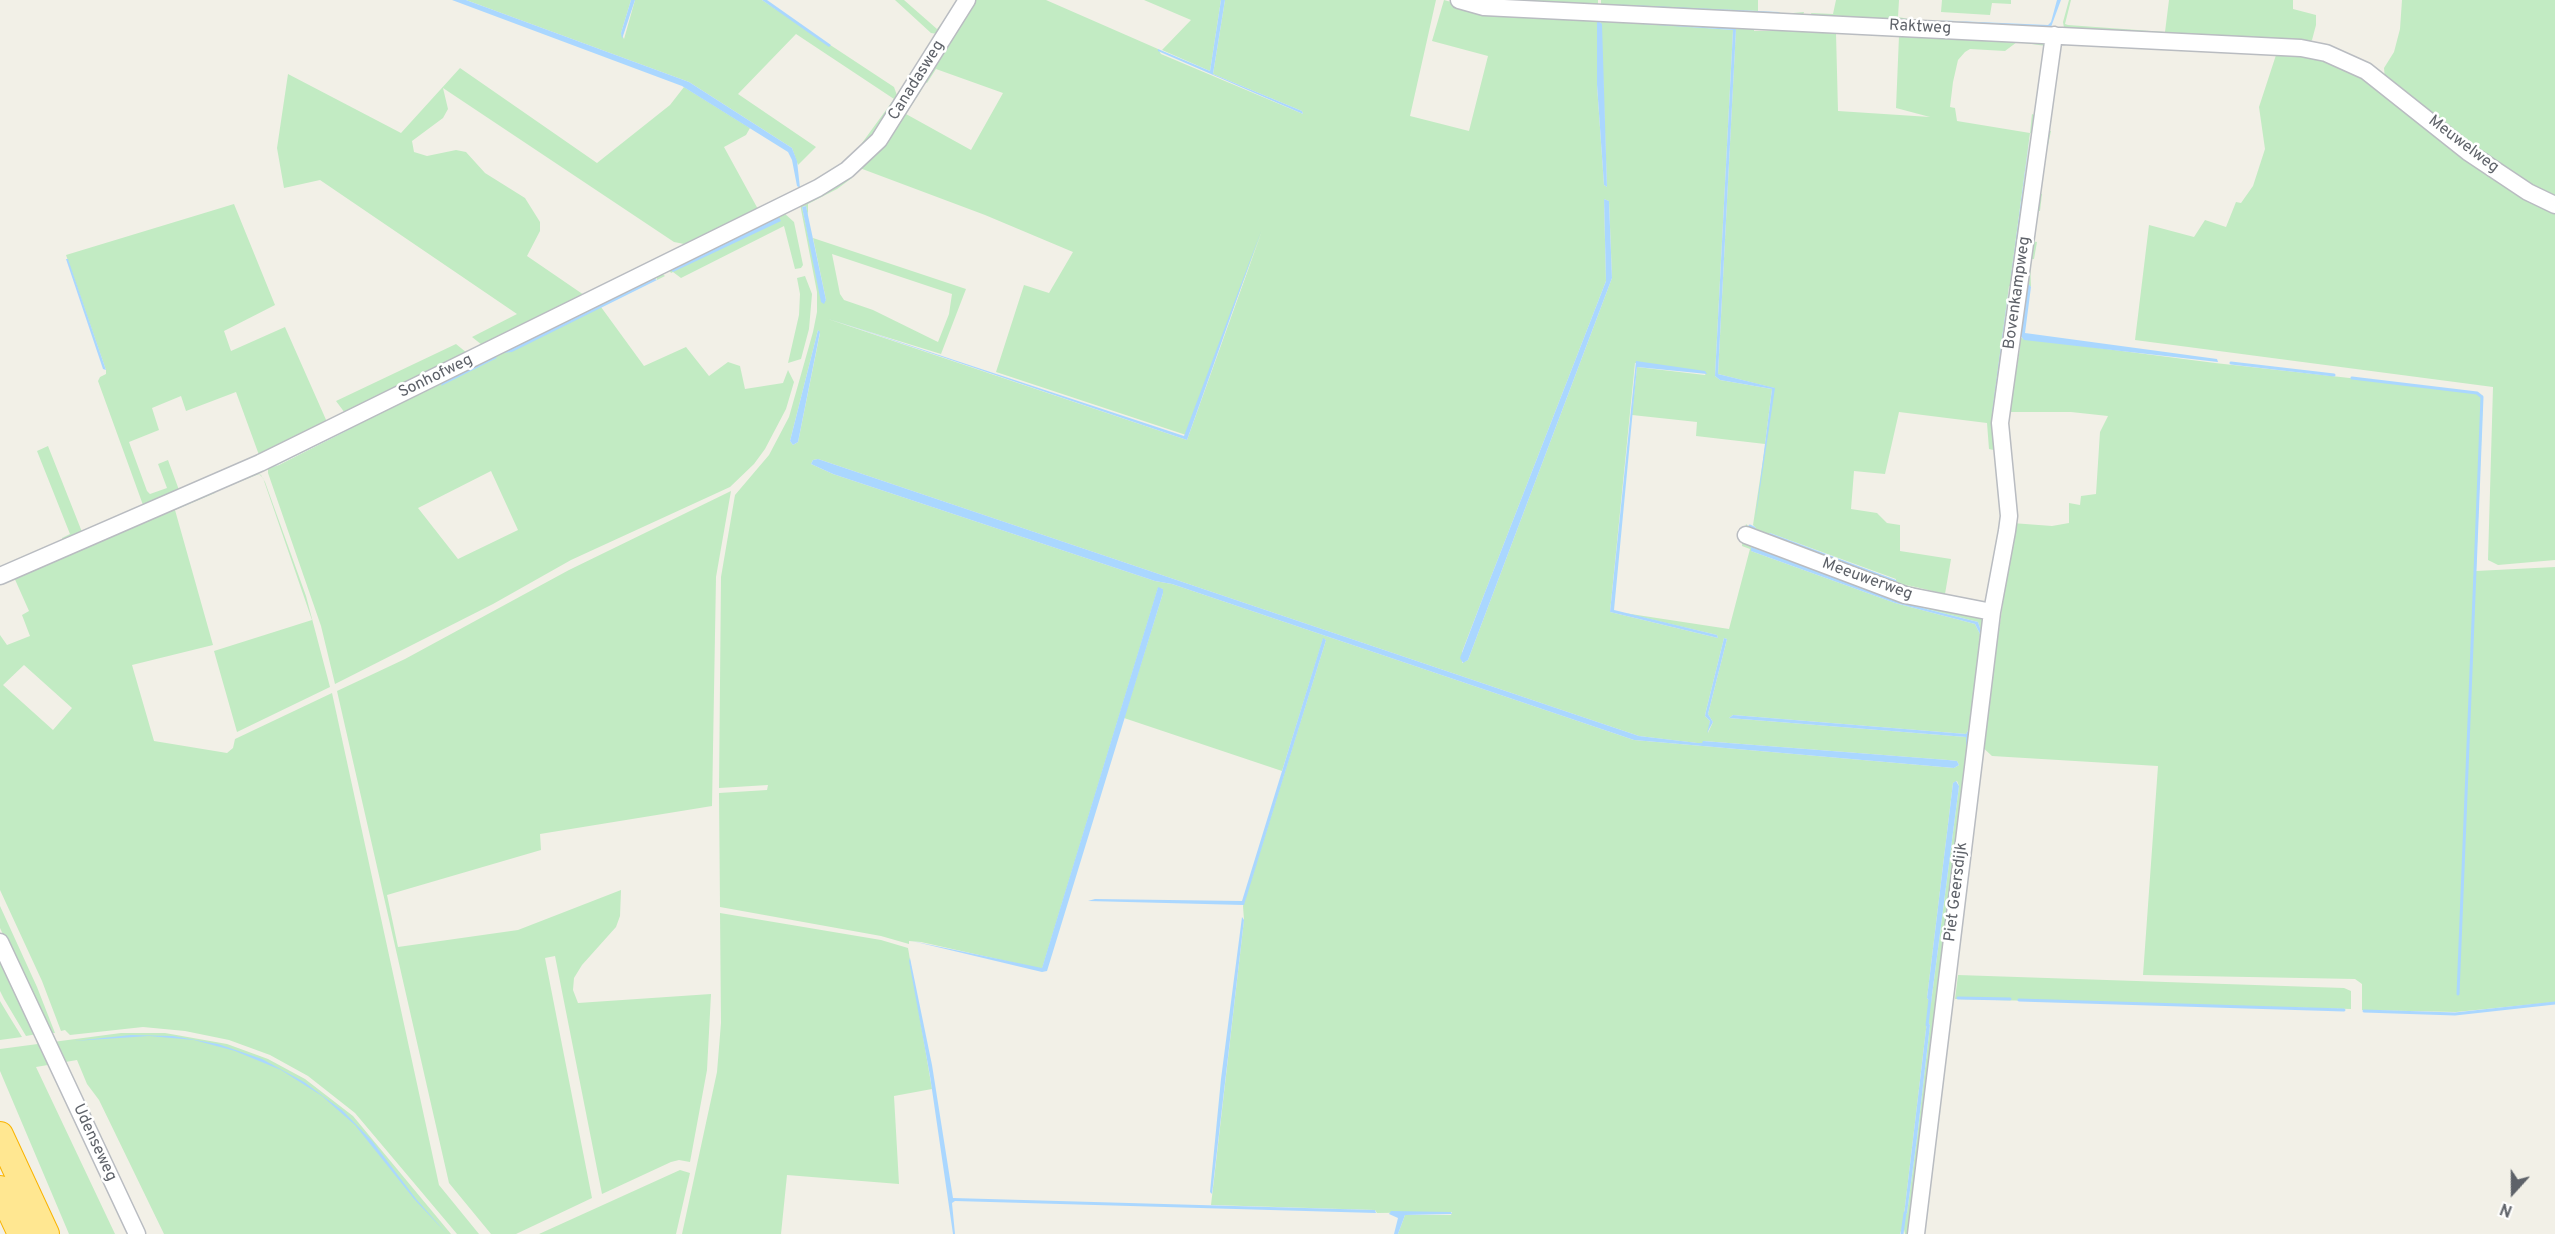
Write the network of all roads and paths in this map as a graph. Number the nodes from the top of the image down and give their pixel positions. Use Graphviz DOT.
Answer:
graph roads {
  1 [pos="967,0"];
  2 [pos="1459,0"];
  3 [pos="2054,35"];
  4 [pos="2376,77"];
  5 [pos="862,157"];
  6 [pos="2555,205"];
  7 [pos="1746,536"];
  8 [pos="2004,551"];
  9 [pos="0,576"];
  10 [pos="1992,612"];
  11 [pos="0,942"];
  12 [pos="0,1135"];
  13 [pos="0,1190"];
  14 [pos="21,1234"];
  15 [pos="46,1234"];
  16 [pos="136,1234"];
  17 [pos="1916,1234"];
  1 -- 5 [label="street, Canadasweg"];
  2 -- 3 [label="street, Raktweg"];
  3 -- 4 [label="street, Raktweg"];
  3 -- 8 [label="street, Bovenkampweg"];
  4 -- 6 [label="street, Meuwelweg"];
  5 -- 9 [label="street, Sonhofweg"];
  7 -- 10 [label="street, Meeuwerweg"];
  8 -- 10 [label="street, Piet Geersdijk"];
  10 -- 17 [label="street, Piet Geersdijk"];
  11 -- 16 [label="street, Udenseweg"];
  12 -- 15 [label="highway"];
  13 -- 14 [label="highway"];
}
